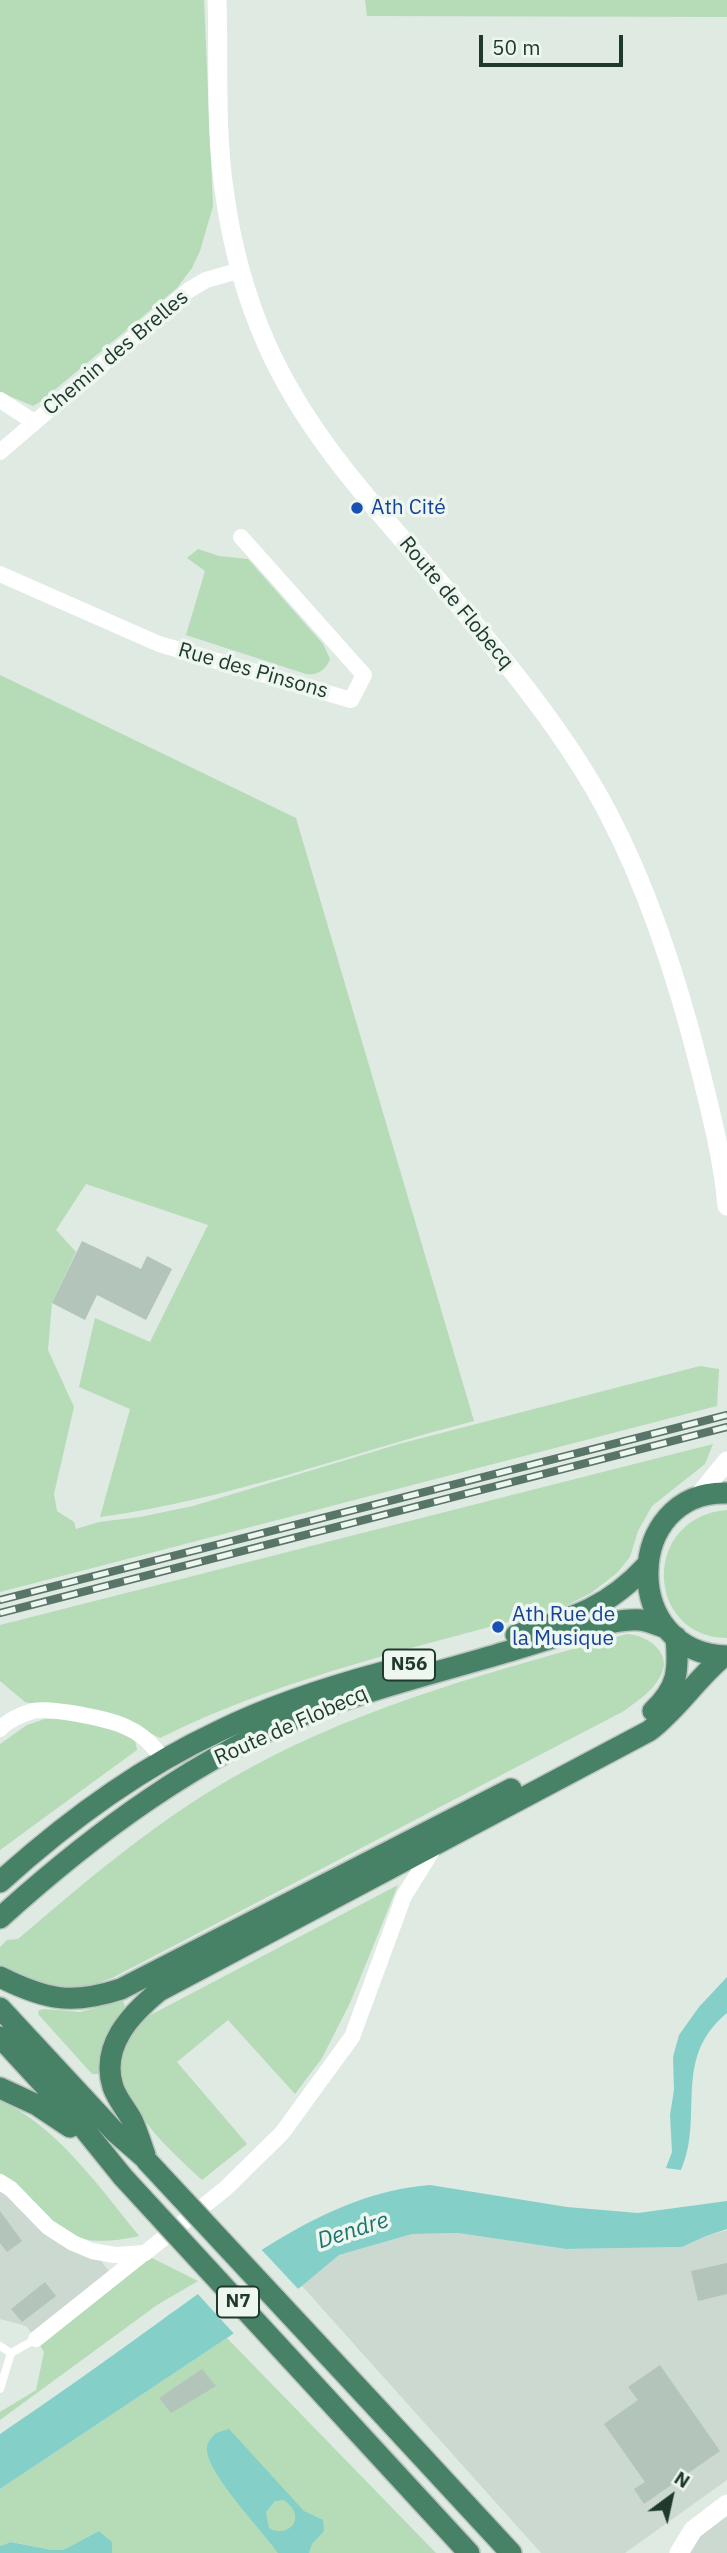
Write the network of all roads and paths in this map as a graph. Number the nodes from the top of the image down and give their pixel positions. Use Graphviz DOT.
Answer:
graph roads {
  1 [pos="217,0"];
  2 [pos="241,270"];
  3 [pos="0,400"];
  4 [pos="34,422"];
  5 [pos="0,452"];
  6 [pos="241,537"];
  7 [pos="0,574"];
  8 [pos="727,1206"];
  9 [pos="727,1461"];
  10 [pos="727,1493"];
  11 [pos="697,1498"];
  12 [pos="647,1565"];
  13 [pos="671,1632"];
  14 [pos="725,1656"];
  15 [pos="0,1729"];
  16 [pos="164,1760"];
  17 [pos="435,1846"];
  18 [pos="0,1882"];
  19 [pos="0,1918"];
  20 [pos="0,1978"];
  21 [pos="0,2008"];
  22 [pos="0,2037"];
  23 [pos="0,2088"];
  24 [pos="96,2147"];
  25 [pos="147,2161"];
  26 [pos="0,2182"];
  27 [pos="145,2253"];
  28 [pos="36,2339"];
  29 [pos="0,2346"];
  30 [pos="11,2353"];
  31 [pos="0,2358"];
  32 [pos="0,2389"];
  33 [pos="727,2504"];
  34 [pos="469,2553"];
  35 [pos="510,2553"];
  36 [pos="679,2553"];
  1 -- 2 [label="street, Route de Flobecq"];
  2 -- 4 [label="street, Chemin des Brelles"];
  2 -- 8 [label="street, Route de Flobecq"];
  3 -- 4 [label="street"];
  4 -- 5 [label="street, Chemin des Brelles"];
  6 -- 7 [label="street, Rue des Pinsons"];
  9 -- 11 [label="street"];
  10 -- 11 [label="highway, N56"];
  11 -- 12 [label="highway, N56"];
  12 -- 13 [label="highway, N56"];
  12 -- 16 [label="highway, Route de Flobecq / N56"];
  13 -- 14 [label="highway, N56"];
  13 -- 19 [label="highway, Route de Flobecq / N56"];
  13 -- 20 [label="highway"];
  14 -- 17 [label="highway"];
  15 -- 16 [label="street"];
  16 -- 18 [label="highway, Route de Flobecq / N56"];
  17 -- 25 [label="highway"];
  17 -- 27 [label="street"];
  21 -- 25 [label="highway, N7"];
  22 -- 24 [label="highway, N7"];
  23 -- 24 [label="highway"];
  24 -- 34 [label="highway, N7, bridge"];
  25 -- 35 [label="highway, N7, bridge"];
  26 -- 27 [label="street"];
  27 -- 28 [label="street"];
  28 -- 30 [label="lane"];
  29 -- 30 [label="lane"];
  30 -- 31 [label="lane"];
  30 -- 32 [label="lane"];
  33 -- 36 [label="street"];
}
